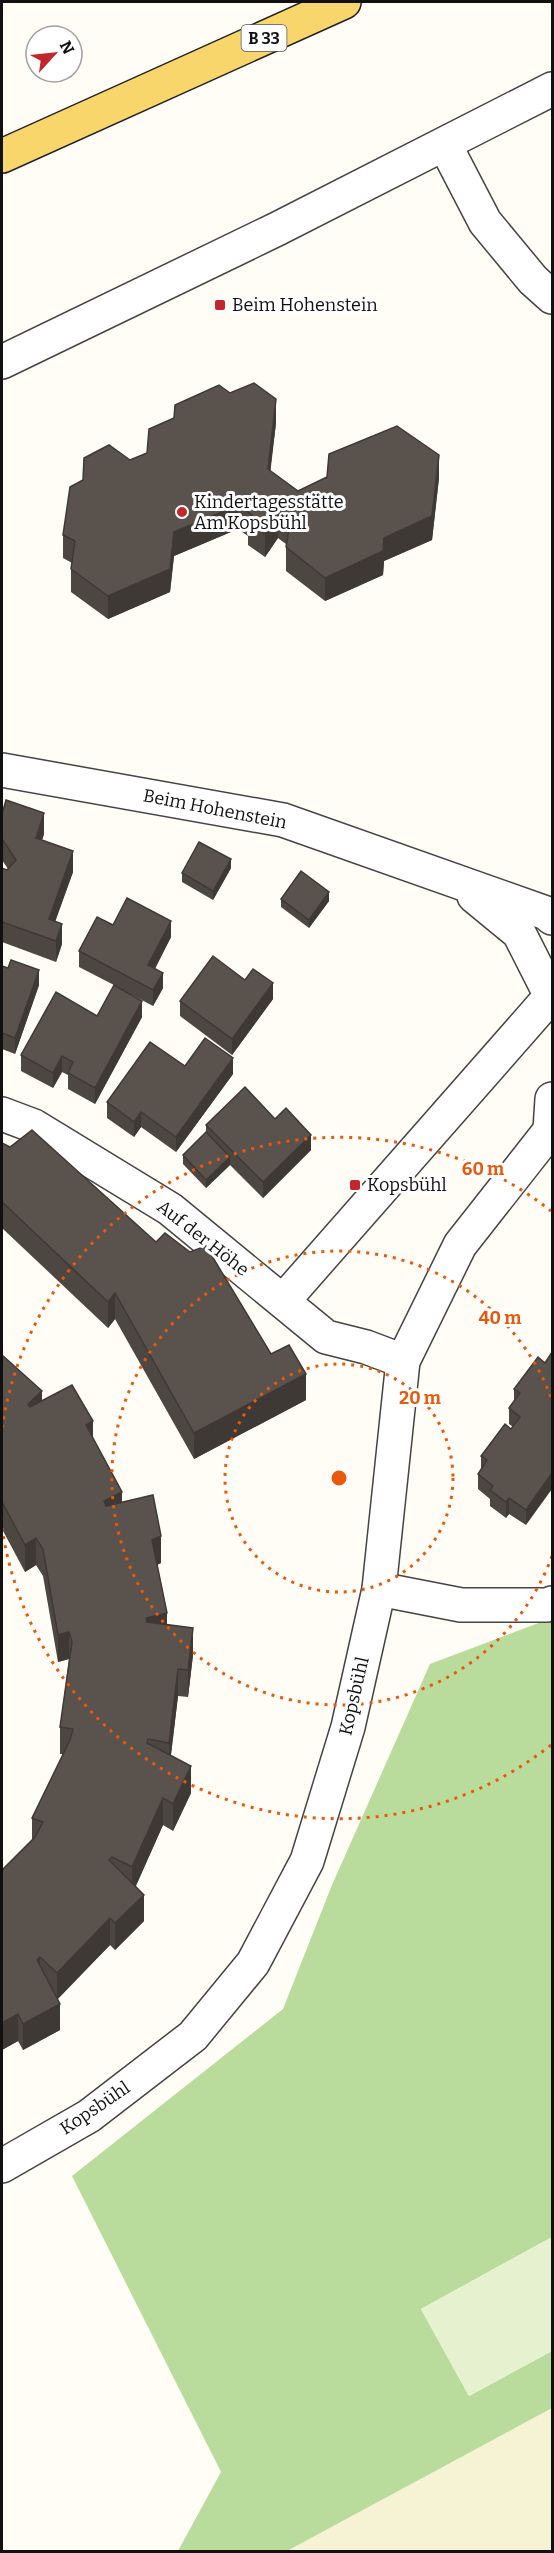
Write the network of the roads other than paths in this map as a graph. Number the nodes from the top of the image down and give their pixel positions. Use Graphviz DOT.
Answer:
graph roads {
  1 [pos="344,2"];
  2 [pos="552,89"];
  3 [pos="446,145"];
  4 [pos="2,156"];
  5 [pos="552,297"];
  6 [pos="2,362"];
  7 [pos="2,770"];
  8 [pos="457,882"];
  9 [pos="552,918"];
  10 [pos="552,999"];
  11 [pos="2,1114"];
  12 [pos="552,1119"];
  13 [pos="283,1301"];
  14 [pos="403,1361"];
  15 [pos="379,1588"];
  16 [pos="552,1603"];
  17 [pos="2,2166"];
  1 -- 4 [label="main road, B 33"];
  2 -- 3 [label="street"];
  3 -- 5 [label="street"];
  3 -- 6 [label="street"];
  7 -- 8 [label="street, Beim Hohenstein"];
  8 -- 9 [label="street, Beim Hohenstein"];
  8 -- 10 [label="street, Beim Hohenstein"];
  10 -- 13 [label="street"];
  11 -- 13 [label="street, Auf der Höhe"];
  12 -- 14 [label="street, Kopsbühl"];
  13 -- 14 [label="street, Auf der Höhe"];
  14 -- 15 [label="street, Kopsbühl"];
  15 -- 16 [label="street"];
  15 -- 17 [label="street, Kopsbühl"];
}
